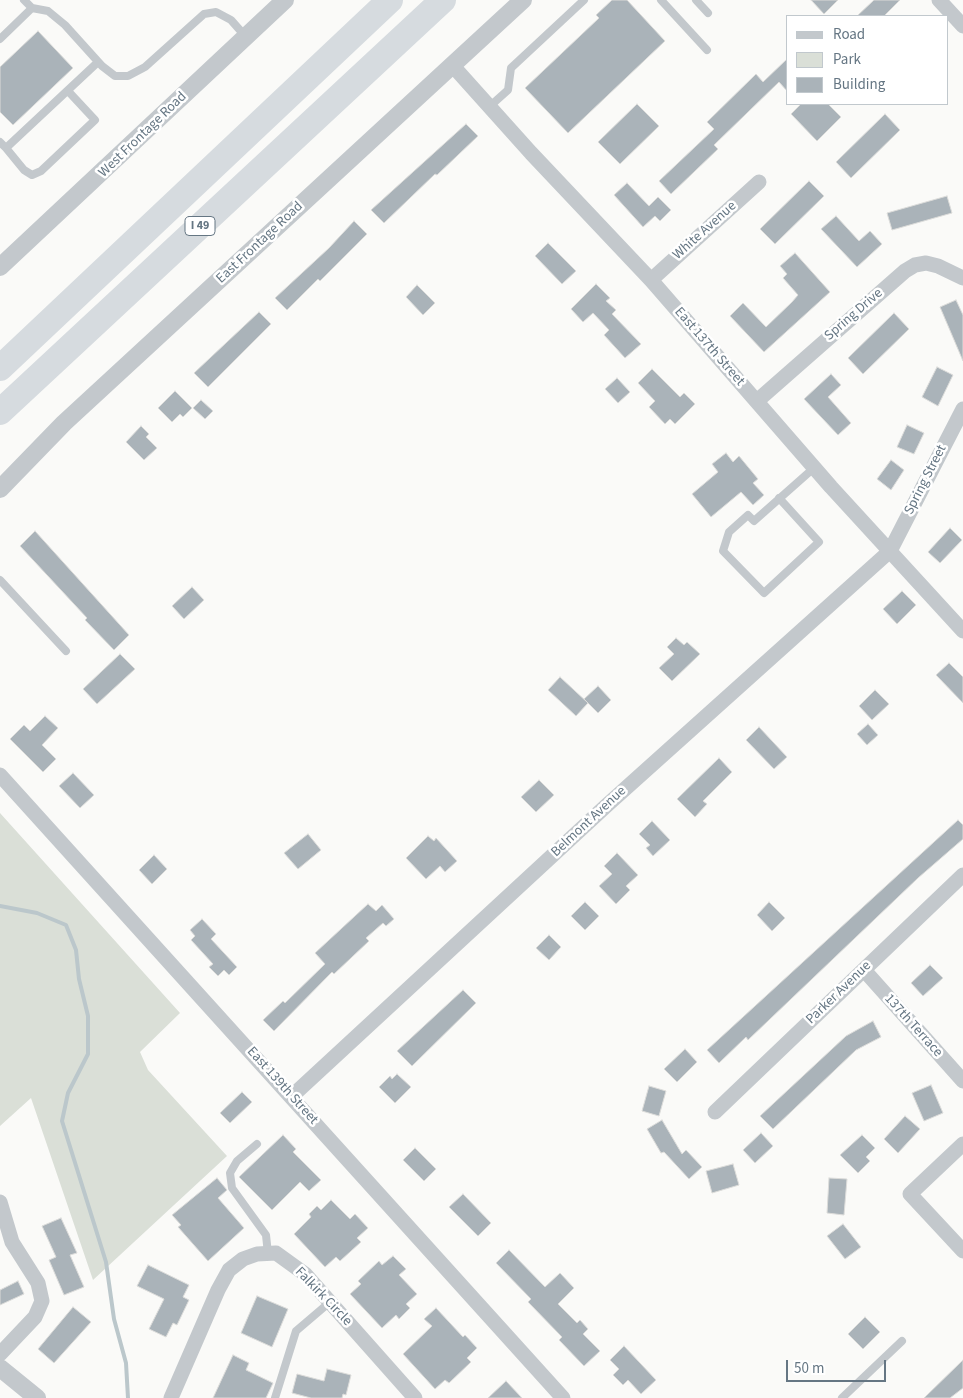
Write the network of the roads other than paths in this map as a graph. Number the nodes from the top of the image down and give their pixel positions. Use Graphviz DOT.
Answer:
graph roads {
  1 [pos="24,0"];
  2 [pos="285,0"];
  3 [pos="366,0"];
  4 [pos="390,0"];
  5 [pos="443,0"];
  6 [pos="523,0"];
  7 [pos="584,0"];
  8 [pos="661,0"];
  9 [pos="696,0"];
  10 [pos="32,8"];
  11 [pos="944,9"];
  12 [pos="708,13"];
  13 [pos="963,26"];
  14 [pos="246,37"];
  15 [pos="0,39"];
  16 [pos="707,50"];
  17 [pos="98,62"];
  18 [pos="453,66"];
  19 [pos="302,85"];
  20 [pos="68,91"];
  21 [pos="489,107"];
  22 [pos="3,145"];
  23 [pos="759,182"];
  24 [pos="0,268"];
  25 [pos="963,278"];
  26 [pos="651,280"];
  27 [pos="0,368"];
  28 [pos="757,401"];
  29 [pos="963,410"];
  30 [pos="0,412"];
  31 [pos="815,467"];
  32 [pos="0,489"];
  33 [pos="779,498"];
  34 [pos="890,551"];
  35 [pos="0,580"];
  36 [pos="963,631"];
  37 [pos="66,651"];
  38 [pos="0,775"];
  39 [pos="963,875"];
  40 [pos="864,970"];
  41 [pos="963,1081"];
  42 [pos="292,1097"];
  43 [pos="715,1112"];
  44 [pos="257,1144"];
  45 [pos="963,1144"];
  46 [pos="0,1202"];
  47 [pos="963,1251"];
  48 [pos="268,1254"];
  49 [pos="330,1302"];
  50 [pos="902,1341"];
  51 [pos="0,1354"];
  52 [pos="0,1368"];
  53 [pos="37,1398"];
  54 [pos="171,1398"];
  55 [pos="275,1398"];
  56 [pos="415,1398"];
  57 [pos="563,1398"];
  58 [pos="842,1398"];
  1 -- 10 [label="lane"];
  2 -- 14 [label="street, West Frontage Road"];
  3 -- 19 [label="highway"];
  4 -- 19 [label="highway, I 49"];
  5 -- 30 [label="highway, I 49"];
  6 -- 18 [label="street, East Frontage Road"];
  7 -- 21 [label="lane"];
  8 -- 16 [label="lane"];
  9 -- 12 [label="lane"];
  10 -- 15 [label="lane"];
  10 -- 17 [label="lane"];
  11 -- 13 [label="street"];
  14 -- 17 [label="lane"];
  14 -- 24 [label="street, West Frontage Road"];
  17 -- 20 [label="lane"];
  18 -- 21 [label="street, East 137th Street"];
  18 -- 32 [label="street, East Frontage Road"];
  19 -- 27 [label="highway, I 49"];
  20 -- 22 [label="lane"];
  20 -- 22 [label="lane"];
  21 -- 26 [label="street, East 137th Street"];
  23 -- 26 [label="street, White Avenue"];
  25 -- 28 [label="street, Spring Drive"];
  26 -- 28 [label="street, East 137th Street"];
  28 -- 31 [label="street, East 137th Street"];
  29 -- 34 [label="street, Spring Street"];
  31 -- 33 [label="lane"];
  31 -- 34 [label="street, East 137th Street"];
  33 -- 33 [label="lane"];
  34 -- 36 [label="street, East 137th Street"];
  34 -- 42 [label="street, Belmont Avenue"];
  35 -- 37 [label="lane"];
  38 -- 42 [label="street, East 139th Street"];
  39 -- 40 [label="street, Parker Avenue"];
  40 -- 41 [label="street, 137th Terrace"];
  40 -- 43 [label="street, Parker Avenue"];
  42 -- 57 [label="street, East 139th Street"];
  44 -- 48 [label="lane"];
  45 -- 47 [label="street"];
  46 -- 51 [label="street"];
  48 -- 49 [label="street, Falkirk Circle"];
  48 -- 54 [label="street"];
  49 -- 55 [label="lane"];
  49 -- 56 [label="street, Falkirk Circle"];
  50 -- 58 [label="lane"];
  52 -- 53 [label="street"];
}
